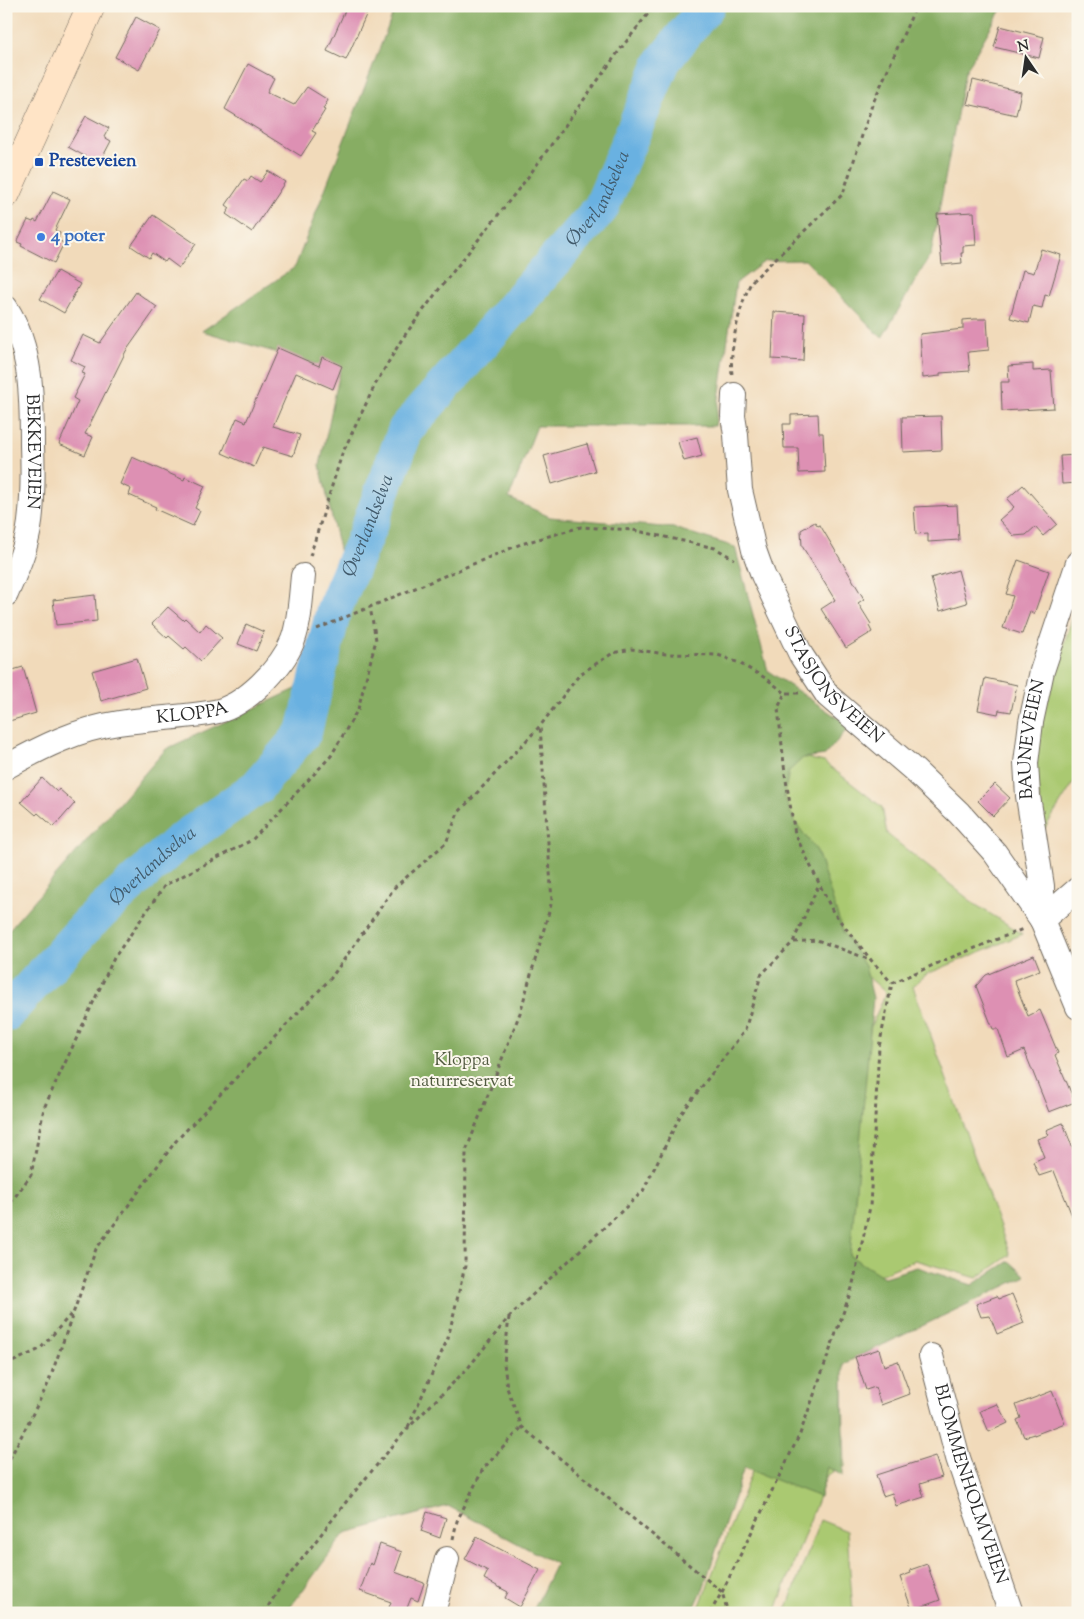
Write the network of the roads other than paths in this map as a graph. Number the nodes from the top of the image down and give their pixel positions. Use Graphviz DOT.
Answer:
graph roads {
  1 [pos="91,6"];
  2 [pos="6,194"];
  3 [pos="6,308"];
  4 [pos="734,394"];
  5 [pos="1078,563"];
  6 [pos="303,576"];
  7 [pos="6,594"];
  8 [pos="6,767"];
  9 [pos="1078,889"];
  10 [pos="1042,920"];
  11 [pos="1078,1008"];
  12 [pos="931,1356"];
  13 [pos="447,1559"];
  14 [pos="434,1613"];
  15 [pos="1011,1613"];
  1 -- 2 [label="main road"];
  3 -- 7 [label="street, BEKKEVEIEN"];
  4 -- 10 [label="street, STASJONSVEIEN"];
  5 -- 10 [label="street, BAUNEVEIEN"];
  6 -- 8 [label="street, KLOPPA"];
  9 -- 10 [label="street"];
  10 -- 11 [label="street, STASJONSVEIEN"];
  12 -- 15 [label="street, BLOMMENHOLMVEIEN"];
  13 -- 14 [label="street"];
}
